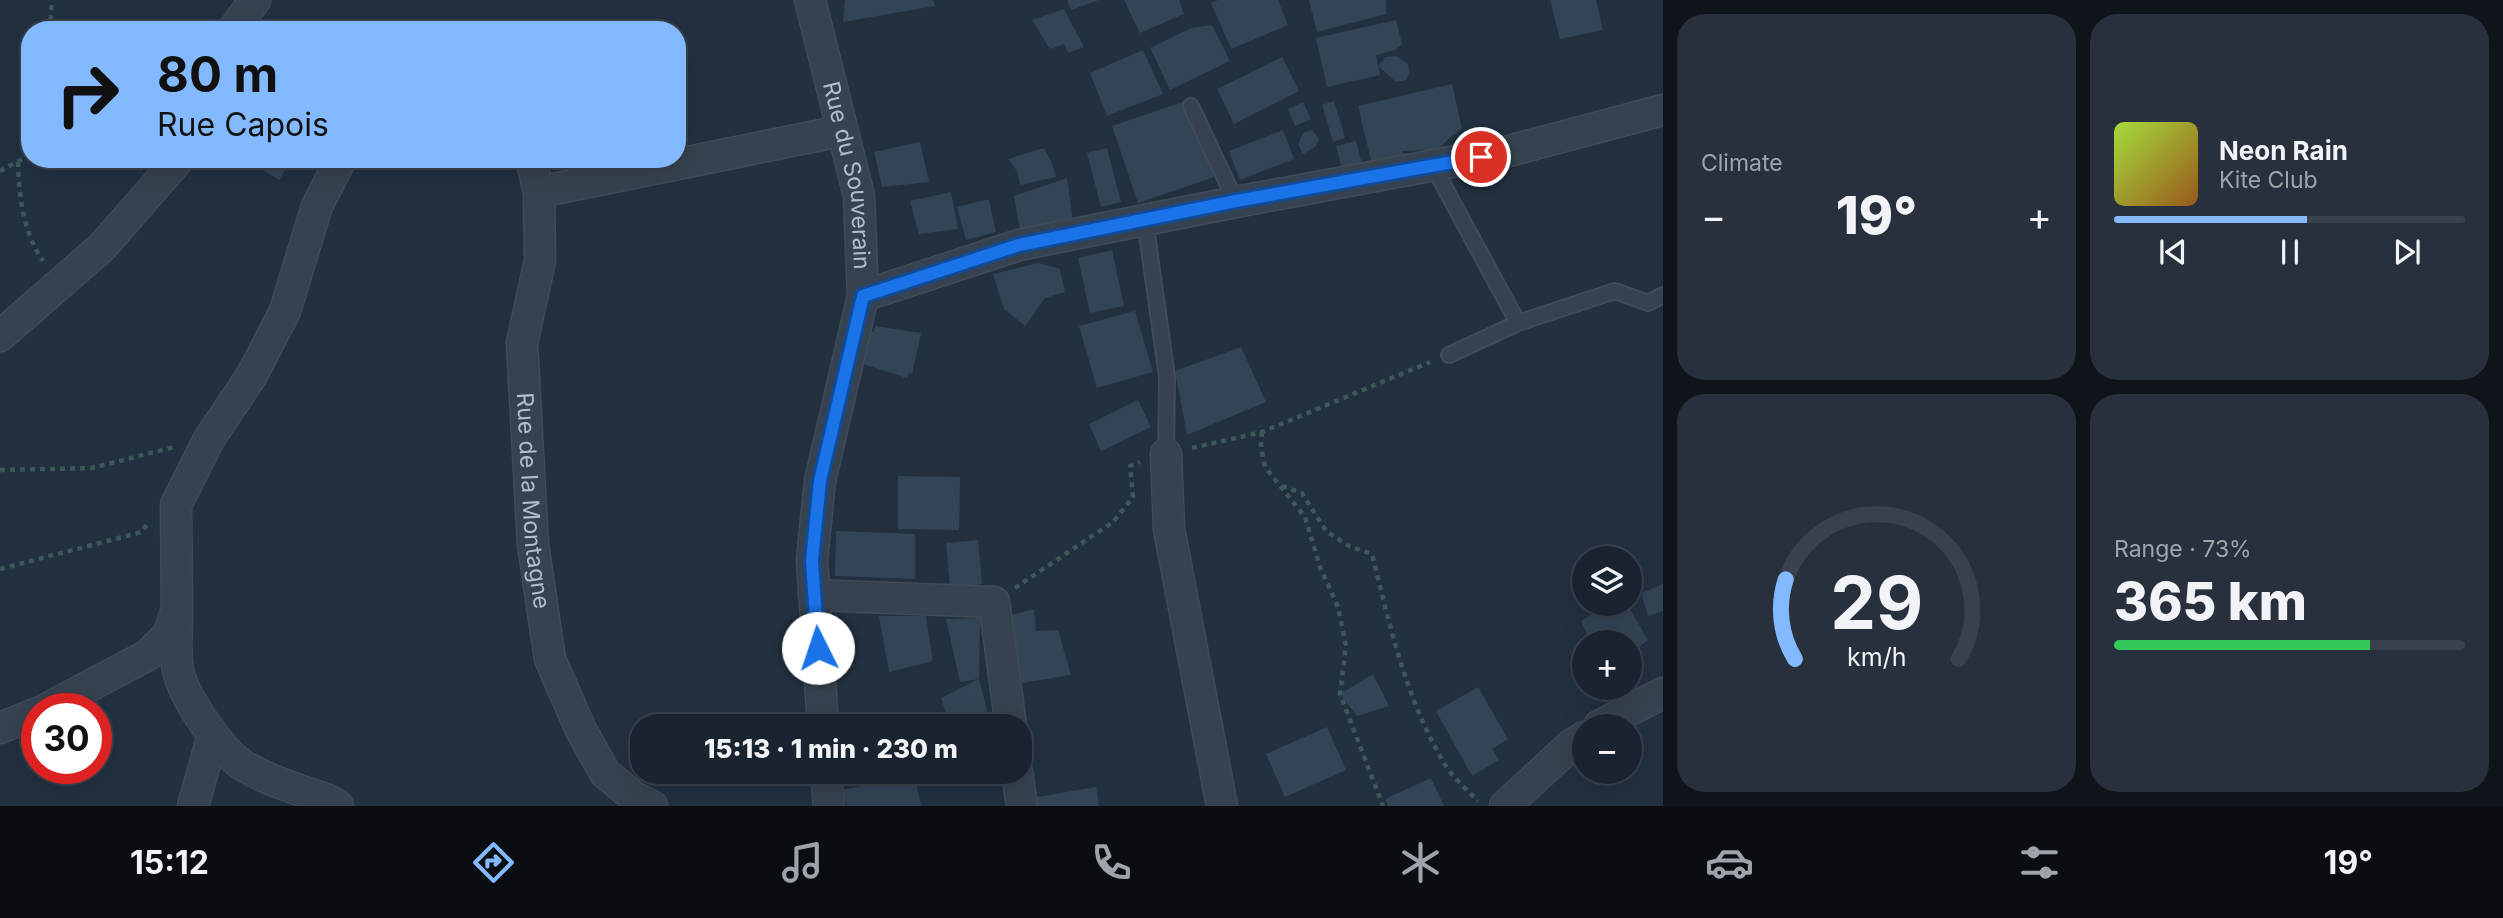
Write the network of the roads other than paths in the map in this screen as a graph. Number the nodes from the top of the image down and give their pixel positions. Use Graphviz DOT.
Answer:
graph roads {
  1 [pos="255,0"];
  2 [pos="810,0"];
  3 [pos="240,21"];
  4 [pos="1191,106"];
  5 [pos="1663,110"];
  6 [pos="841,131"];
  7 [pos="686,162"];
  8 [pos="1433,166"];
  9 [pos="171,168"];
  10 [pos="336,168"];
  11 [pos="533,168"];
  12 [pos="658,168"];
  13 [pos="539,192"];
  14 [pos="1236,201"];
  15 [pos="1145,220"];
  16 [pos="1663,295"];
  17 [pos="863,296"];
  18 [pos="1517,323"];
  19 [pos="0,336"];
  20 [pos="1449,355"];
  21 [pos="1166,454"];
  22 [pos="814,595"];
  23 [pos="177,608"];
  24 [pos="76,693"];
  25 [pos="1663,693"];
  26 [pos="822,714"];
  27 [pos="1009,714"];
  28 [pos="1622,714"];
  29 [pos="21,719"];
  30 [pos="0,728"];
  31 [pos="213,735"];
  32 [pos="1572,745"];
  33 [pos="827,784"];
  34 [pos="1019,784"];
  35 [pos="193,806"];
  36 [pos="338,806"];
  37 [pos="652,806"];
  38 [pos="829,806"];
  39 [pos="1022,806"];
  40 [pos="1222,806"];
  41 [pos="1505,806"];
  1 -- 3 [label="street"];
  2 -- 6 [label="street, Rue du Souverain"];
  4 -- 14 [label="lane"];
  5 -- 8 [label="street"];
  6 -- 7 [label="street"];
  6 -- 17 [label="street, Rue du Souverain"];
  8 -- 14 [label="street"];
  8 -- 18 [label="lane"];
  9 -- 19 [label="street"];
  10 -- 23 [label="street"];
  11 -- 13 [label="street, Rue de la Montagne"];
  12 -- 13 [label="street"];
  13 -- 37 [label="street, Rue de la Montagne"];
  14 -- 15 [label="street"];
  15 -- 17 [label="street"];
  15 -- 21 [label="lane"];
  16 -- 18 [label="lane"];
  17 -- 22 [label="street, Rue du Souverain"];
  18 -- 20 [label="lane"];
  21 -- 40 [label="street"];
  22 -- 26 [label="street, Rue du Souverain"];
  22 -- 27 [label="street"];
  23 -- 24 [label="street"];
  23 -- 31 [label="street"];
  25 -- 28 [label="street"];
  29 -- 30 [label="street"];
  31 -- 35 [label="street"];
  31 -- 36 [label="street"];
  32 -- 41 [label="street"];
  33 -- 38 [label="street"];
  34 -- 39 [label="street"];
}
